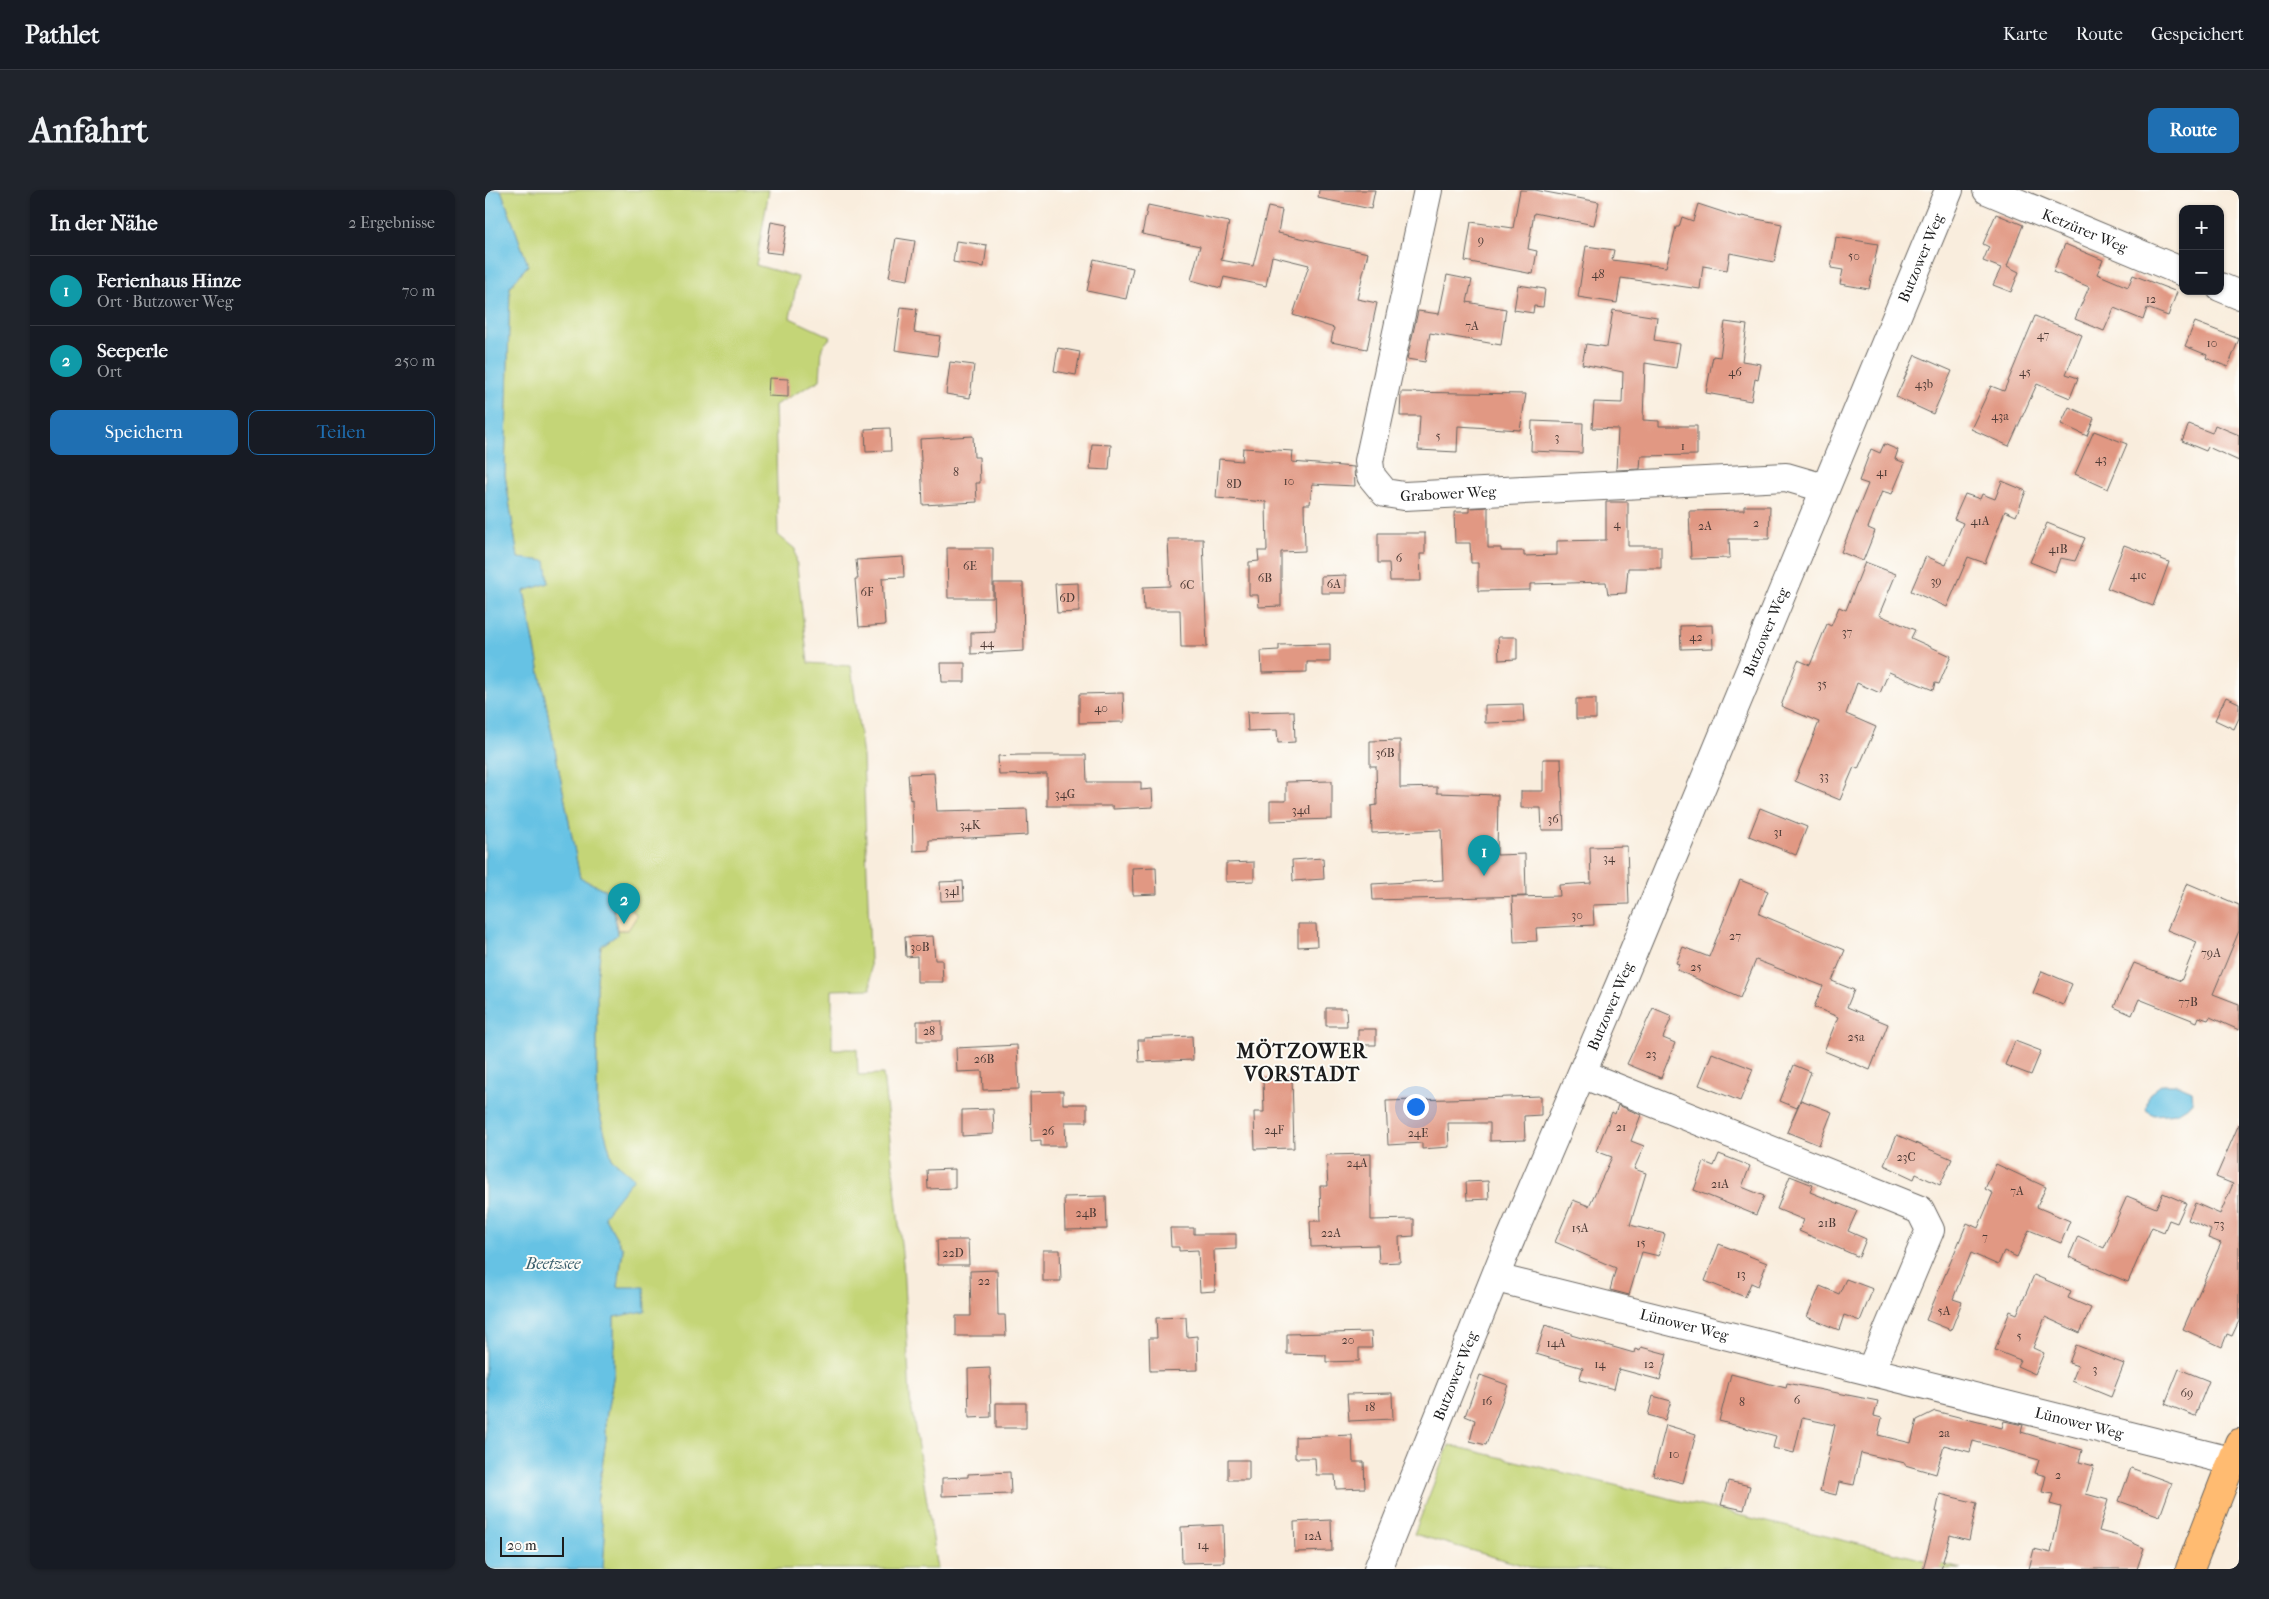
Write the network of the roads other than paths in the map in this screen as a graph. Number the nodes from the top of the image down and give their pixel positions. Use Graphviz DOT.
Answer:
graph roads {
  1 [pos="1429,190"];
  2 [pos="1949,190"];
  3 [pos="1987,190"];
  4 [pos="2179,270"];
  5 [pos="2224,289"];
  6 [pos="2239,295"];
  7 [pos="1824,488"];
  8 [pos="1582,1074"];
  9 [pos="1496,1278"];
  10 [pos="1871,1370"];
  11 [pos="2235,1452"];
  12 [pos="1378,1569"];
  13 [pos="2190,1569"];
  1 -- 7 [label="street, Grabower Weg"];
  2 -- 7 [label="street, Butzower Weg"];
  3 -- 4 [label="street, Ketzürer Weg"];
  5 -- 6 [label="street"];
  7 -- 8 [label="street, Butzower Weg"];
  8 -- 9 [label="street, Butzower Weg"];
  8 -- 10 [label="street"];
  9 -- 10 [label="street, Lünower Weg"];
  9 -- 12 [label="street, Butzower Weg"];
  10 -- 11 [label="street, Lünower Weg"];
  11 -- 13 [label="main road"];
}
